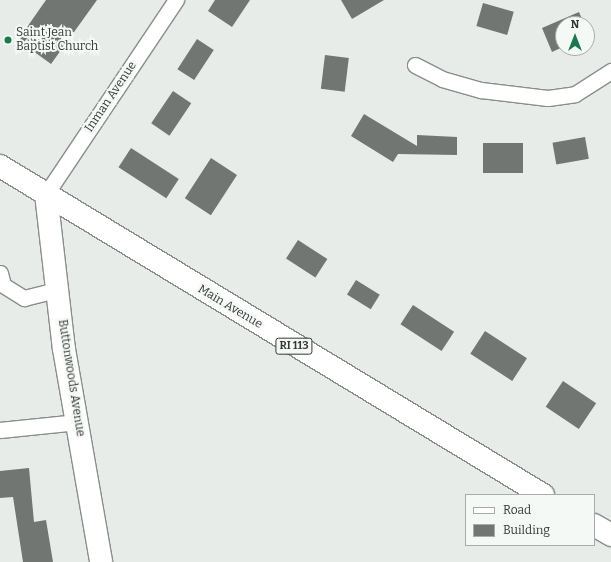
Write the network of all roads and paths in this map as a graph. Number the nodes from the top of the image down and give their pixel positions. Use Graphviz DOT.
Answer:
graph roads {
  1 [pos="176,0"];
  2 [pos="415,65"];
  3 [pos="611,71"];
  4 [pos="0,166"];
  5 [pos="46,194"];
  6 [pos="0,273"];
  7 [pos="57,290"];
  8 [pos="78,422"];
  9 [pos="0,430"];
  10 [pos="541,494"];
  11 [pos="595,526"];
  12 [pos="611,536"];
  13 [pos="101,562"];
  1 -- 5 [label="street, Inman Avenue"];
  2 -- 3 [label="street"];
  4 -- 5 [label="main road, Main Avenue / RI 113"];
  5 -- 7 [label="main road, Buttonwoods Avenue"];
  5 -- 10 [label="main road, Main Avenue / RI 113"];
  6 -- 7 [label="street"];
  7 -- 8 [label="main road, Buttonwoods Avenue"];
  8 -- 9 [label="street"];
  8 -- 13 [label="main road, Buttonwoods Avenue"];
  11 -- 12 [label="main road"];
}
